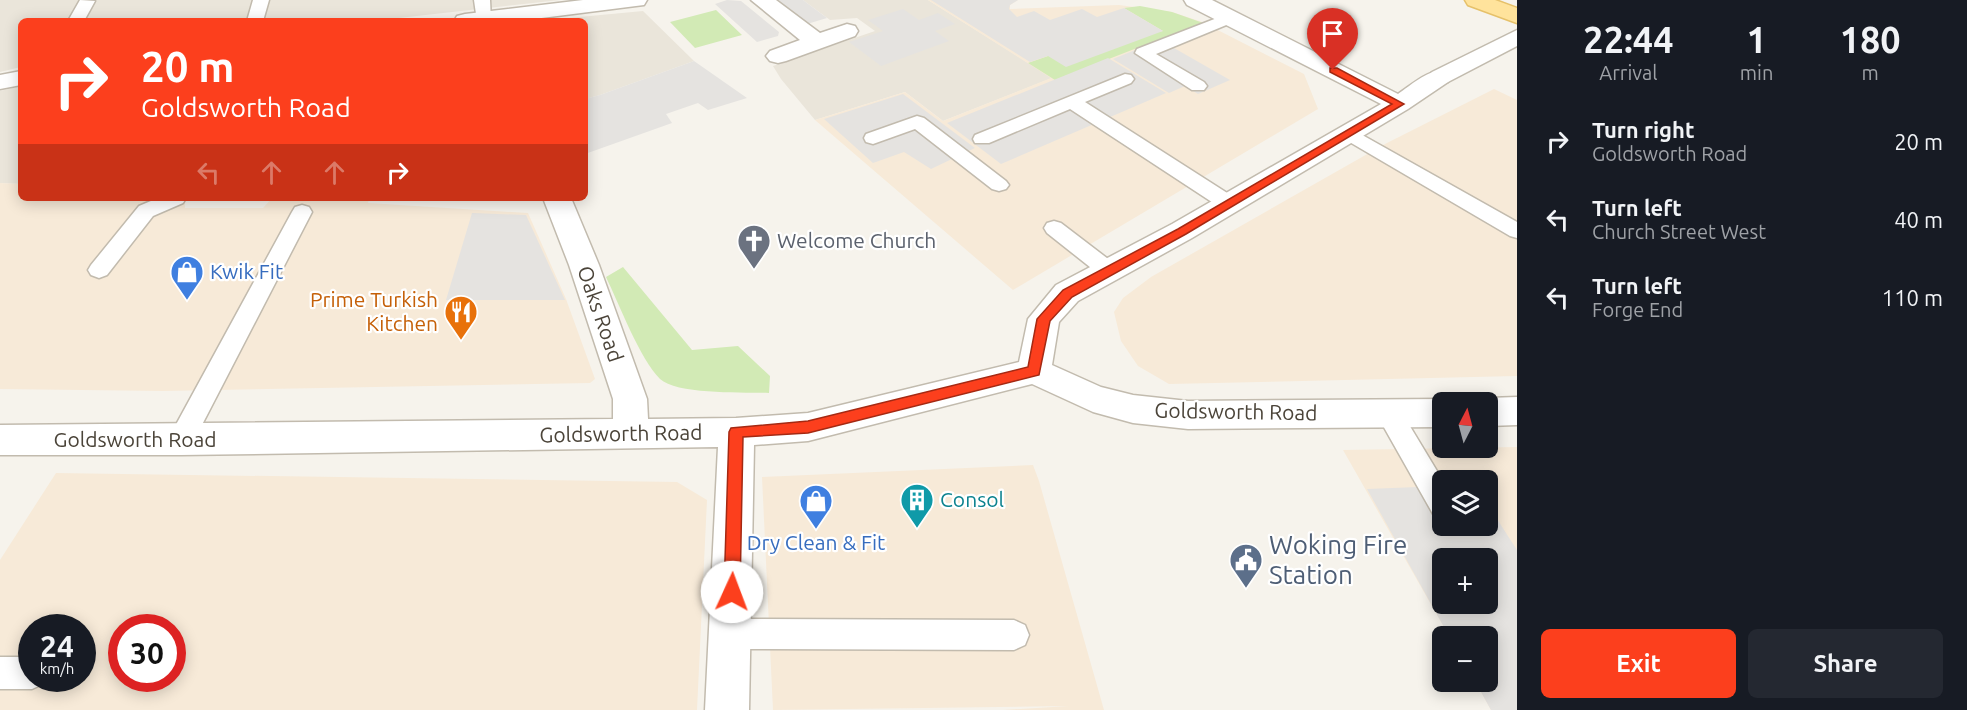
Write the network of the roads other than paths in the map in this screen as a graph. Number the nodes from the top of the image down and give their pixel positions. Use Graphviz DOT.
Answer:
graph roads {
  1 [pos="261,0"];
  2 [pos="636,0"];
  3 [pos="762,0"];
  4 [pos="1195,0"];
  5 [pos="1476,0"];
  6 [pos="87,1"];
  7 [pos="479,15"];
  8 [pos="1517,16"];
  9 [pos="78,18"];
  10 [pos="256,18"];
  11 [pos="1230,18"];
  12 [pos="847,32"];
  13 [pos="1517,37"];
  14 [pos="817,42"];
  15 [pos="778,56"];
  16 [pos="18,79"];
  17 [pos="1125,80"];
  18 [pos="0,82"];
  19 [pos="1198,86"];
  20 [pos="1072,102"];
  21 [pos="1399,104"];
  22 [pos="1348,133"];
  23 [pos="873,138"];
  24 [pos="982,139"];
  25 [pos="999,185"];
  26 [pos="170,201"];
  27 [pos="558,201"];
  28 [pos="1228,203"];
  29 [pos="302,212"];
  30 [pos="1054,228"];
  31 [pos="1517,231"];
  32 [pos="99,270"];
  33 [pos="1107,270"];
  34 [pos="1034,371"];
  35 [pos="1517,411"];
  36 [pos="1498,412"];
  37 [pos="1432,413"];
  38 [pos="1390,415"];
  39 [pos="736,432"];
  40 [pos="631,434"];
  41 [pos="0,440"];
  42 [pos="181,440"];
  43 [pos="1432,487"];
  44 [pos="730,634"];
  45 [pos="1014,636"];
  46 [pos="0,673"];
  47 [pos="18,673"];
  48 [pos="728,710"];
  1 -- 10 [label="lane"];
  2 -- 7 [label="street"];
  3 -- 14 [label="street"];
  4 -- 11 [label="street"];
  5 -- 8 [label="main road"];
  6 -- 9 [label="lane"];
  11 -- 19 [label="lane"];
  11 -- 21 [label="street"];
  12 -- 14 [label="street"];
  13 -- 21 [label="street"];
  14 -- 15 [label="street"];
  16 -- 18 [label="street"];
  17 -- 20 [label="lane"];
  20 -- 24 [label="lane"];
  20 -- 28 [label="lane"];
  21 -- 22 [label="street"];
  22 -- 28 [label="street"];
  22 -- 31 [label="lane"];
  23 -- 25 [label="lane"];
  26 -- 32 [label="lane"];
  27 -- 40 [label="street, Oaks Road"];
  28 -- 33 [label="street"];
  29 -- 42 [label="lane"];
  30 -- 33 [label="lane"];
  33 -- 34 [label="street"];
  34 -- 38 [label="street, Goldsworth Road"];
  34 -- 39 [label="street, Goldsworth Road"];
  35 -- 36 [label="street"];
  37 -- 38 [label="street, Goldsworth Road"];
  38 -- 43 [label="lane"];
  39 -- 40 [label="street, Goldsworth Road"];
  39 -- 44 [label="street"];
  40 -- 42 [label="street, Goldsworth Road"];
  41 -- 42 [label="street, Goldsworth Road"];
  44 -- 45 [label="lane"];
  44 -- 48 [label="street"];
  46 -- 47 [label="lane"];
}
